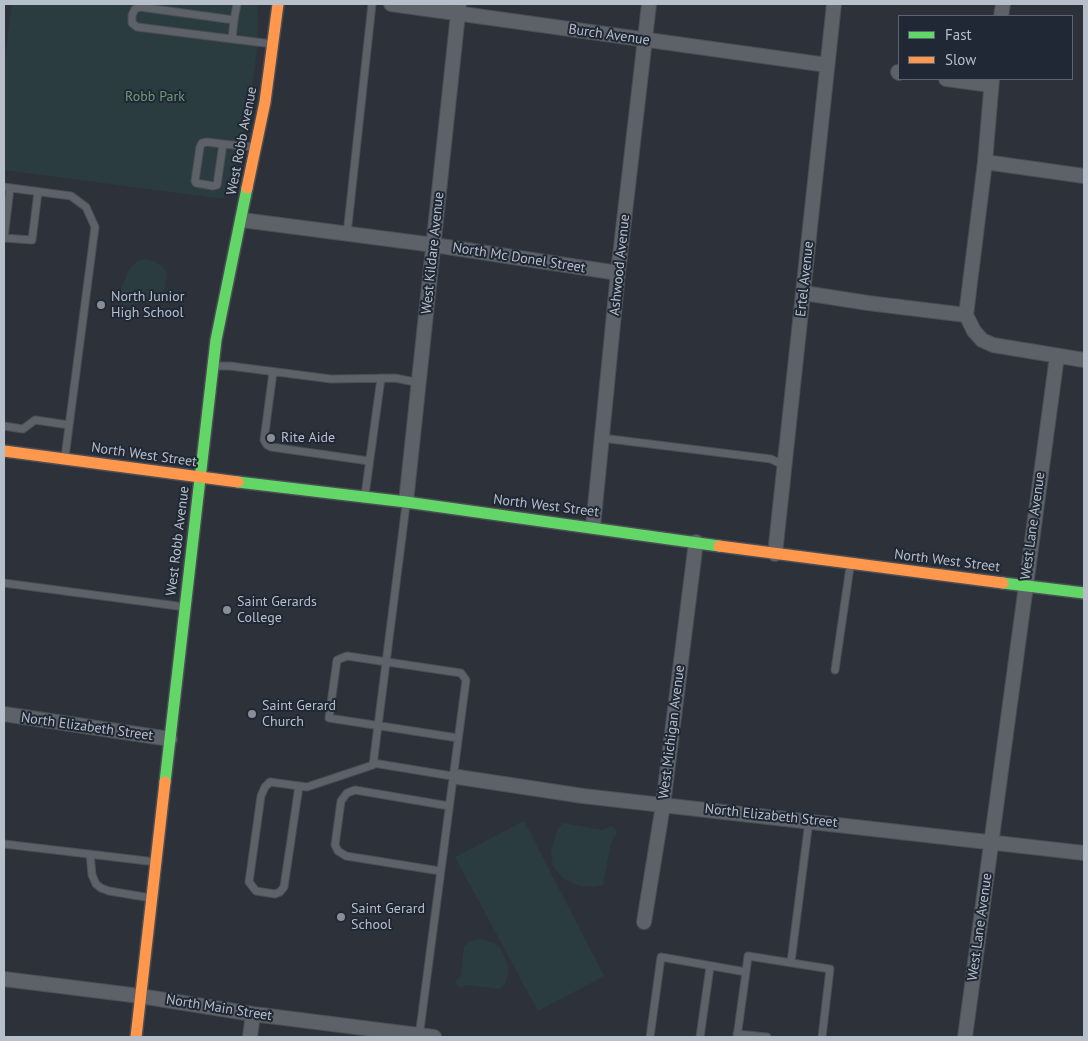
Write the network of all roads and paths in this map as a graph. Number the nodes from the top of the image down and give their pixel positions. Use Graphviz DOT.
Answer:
graph roads {
  1 [pos="236,4"];
  2 [pos="278,4"];
  3 [pos="372,4"];
  4 [pos="391,4"];
  5 [pos="650,4"];
  6 [pos="834,4"];
  7 [pos="459,8"];
  8 [pos="234,20"];
  9 [pos="232,39"];
  10 [pos="645,40"];
  11 [pos="273,44"];
  12 [pos="827,65"];
  13 [pos="961,80"];
  14 [pos="992,82"];
  15 [pos="224,144"];
  16 [pos="257,148"];
  17 [pos="985,162"];
  18 [pos="1084,176"];
  19 [pos="7,188"];
  20 [pos="38,192"];
  21 [pos="242,220"];
  22 [pos="347,234"];
  23 [pos="4,238"];
  24 [pos="434,245"];
  25 [pos="618,273"];
  26 [pos="804,293"];
  27 [pos="966,314"];
  28 [pos="1057,356"];
  29 [pos="1084,360"];
  30 [pos="213,366"];
  31 [pos="273,372"];
  32 [pos="381,378"];
  33 [pos="420,383"];
  34 [pos="70,425"];
  35 [pos="4,426"];
  36 [pos="602,438"];
  37 [pos="4,451"];
  38 [pos="64,459"];
  39 [pos="369,461"];
  40 [pos="785,466"];
  41 [pos="200,478"];
  42 [pos="364,498"];
  43 [pos="406,502"];
  44 [pos="593,527"];
  45 [pos="696,542"];
  46 [pos="775,554"];
  47 [pos="851,564"];
  48 [pos="4,582"];
  49 [pos="1025,586"];
  50 [pos="1084,593"];
  51 [pos="185,608"];
  52 [pos="386,662"];
  53 [pos="835,670"];
  54 [pos="4,714"];
  55 [pos="378,725"];
  56 [pos="458,738"];
  57 [pos="170,739"];
  58 [pos="373,763"];
  59 [pos="456,776"];
  60 [pos="298,786"];
  61 [pos="663,805"];
  62 [pos="449,806"];
  63 [pos="809,820"];
  64 [pos="992,841"];
  65 [pos="4,844"];
  66 [pos="1084,853"];
  67 [pos="90,854"];
  68 [pos="156,862"];
  69 [pos="440,871"];
  70 [pos="152,898"];
  71 [pos="644,922"];
  72 [pos="791,962"];
  73 [pos="710,967"];
  74 [pos="746,972"];
  75 [pos="4,978"];
  76 [pos="140,996"];
  77 [pos="253,1014"];
  78 [pos="737,1035"];
  79 [pos="419,1036"];
  80 [pos="136,1037"];
  81 [pos="250,1037"];
  82 [pos="434,1037"];
  83 [pos="650,1037"];
  84 [pos="700,1037"];
  85 [pos="767,1037"];
  86 [pos="822,1037"];
  87 [pos="965,1037"];
  1 -- 8 [label="lane"];
  2 -- 11 [label="main road, West Robb Avenue"];
  3 -- 22 [label="lane"];
  4 -- 7 [label="street, Burch Avenue"];
  5 -- 10 [label="street, Ashwood Avenue"];
  6 -- 12 [label="street, Ertel Avenue"];
  7 -- 10 [label="street, Burch Avenue"];
  7 -- 24 [label="street, West Kildare Avenue"];
  8 -- 9 [label="lane"];
  8 -- 9 [label="lane"];
  9 -- 11 [label="lane"];
  10 -- 12 [label="street, Burch Avenue"];
  10 -- 25 [label="street, Ashwood Avenue"];
  11 -- 16 [label="main road, West Robb Avenue"];
  12 -- 26 [label="street, Ertel Avenue"];
  13 -- 14 [label="street"];
  14 -- 17 [label="street"];
  15 -- 15 [label="lane"];
  15 -- 16 [label="lane"];
  16 -- 21 [label="main road, West Robb Avenue"];
  17 -- 18 [label="street"];
  17 -- 27 [label="street"];
  19 -- 20 [label="lane"];
  19 -- 23 [label="lane"];
  20 -- 23 [label="lane"];
  20 -- 34 [label="lane"];
  21 -- 22 [label="street, North Mc Donel Street"];
  21 -- 30 [label="main road, West Robb Avenue"];
  22 -- 24 [label="street, North Mc Donel Street"];
  24 -- 25 [label="street, North Mc Donel Street"];
  24 -- 33 [label="street, West Kildare Avenue"];
  25 -- 36 [label="street, Ashwood Avenue"];
  26 -- 27 [label="street"];
  26 -- 40 [label="street, Ertel Avenue"];
  27 -- 28 [label="street"];
  28 -- 29 [label="street"];
  28 -- 49 [label="street, West Lane Avenue"];
  30 -- 31 [label="lane"];
  30 -- 41 [label="main road, West Robb Avenue"];
  31 -- 32 [label="lane"];
  31 -- 39 [label="lane"];
  32 -- 33 [label="lane"];
  32 -- 39 [label="lane"];
  33 -- 43 [label="street, West Kildare Avenue"];
  34 -- 35 [label="lane"];
  34 -- 38 [label="lane"];
  36 -- 40 [label="lane"];
  36 -- 44 [label="street, Ashwood Avenue"];
  37 -- 38 [label="main road, North West Street"];
  38 -- 41 [label="main road, North West Street"];
  39 -- 42 [label="lane"];
  40 -- 46 [label="street, Ertel Avenue"];
  41 -- 42 [label="main road, North West Street"];
  41 -- 51 [label="main road, West Robb Avenue"];
  42 -- 43 [label="main road, North West Street"];
  43 -- 44 [label="main road, North West Street"];
  43 -- 52 [label="lane"];
  44 -- 45 [label="main road, North West Street"];
  45 -- 46 [label="main road, North West Street"];
  45 -- 61 [label="street, West Michigan Avenue"];
  46 -- 47 [label="main road, North West Street"];
  47 -- 49 [label="main road, North West Street"];
  47 -- 53 [label="lane"];
  48 -- 51 [label="lane"];
  49 -- 50 [label="main road, North West Street"];
  49 -- 64 [label="street, West Lane Avenue"];
  51 -- 57 [label="main road, West Robb Avenue"];
  52 -- 55 [label="lane"];
  52 -- 55 [label="lane"];
  52 -- 56 [label="lane"];
  54 -- 57 [label="street, North Elizabeth Street"];
  55 -- 56 [label="lane"];
  55 -- 58 [label="lane"];
  56 -- 59 [label="lane"];
  57 -- 68 [label="main road, West Robb Avenue"];
  58 -- 59 [label="lane"];
  58 -- 60 [label="lane"];
  59 -- 61 [label="street, North Elizabeth Street"];
  59 -- 62 [label="lane"];
  60 -- 60 [label="lane"];
  61 -- 63 [label="street, North Elizabeth Street"];
  61 -- 71 [label="street, West Michigan Avenue"];
  62 -- 69 [label="lane"];
  62 -- 69 [label="lane"];
  63 -- 64 [label="street, North Elizabeth Street"];
  63 -- 72 [label="lane"];
  64 -- 66 [label="street, North Elizabeth Street"];
  64 -- 87 [label="street, West Lane Avenue"];
  65 -- 67 [label="lane"];
  67 -- 68 [label="lane"];
  67 -- 70 [label="lane"];
  68 -- 70 [label="main road, West Robb Avenue"];
  69 -- 79 [label="lane"];
  70 -- 76 [label="main road, West Robb Avenue"];
  72 -- 74 [label="lane"];
  72 -- 86 [label="lane"];
  73 -- 74 [label="lane"];
  73 -- 83 [label="lane"];
  73 -- 84 [label="lane"];
  74 -- 78 [label="lane"];
  75 -- 76 [label="street, North Main Street"];
  76 -- 77 [label="street, North Main Street"];
  76 -- 80 [label="main road, West Robb Avenue"];
  77 -- 79 [label="street, North Main Street"];
  77 -- 81 [label="street"];
  78 -- 85 [label="lane"];
  79 -- 82 [label="street, North Main Street"];
}
